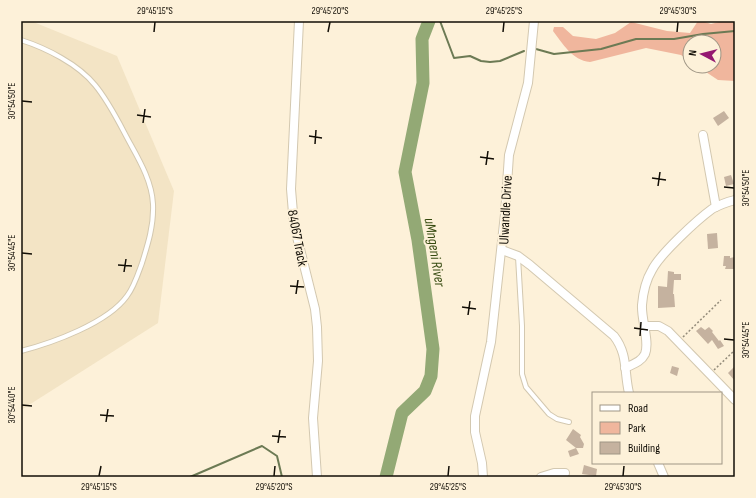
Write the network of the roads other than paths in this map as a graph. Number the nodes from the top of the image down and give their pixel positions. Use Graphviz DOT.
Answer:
graph roads {
  1 [pos="299,21"];
  2 [pos="534,21"];
  3 [pos="21,40"];
  4 [pos="703,135"];
  5 [pos="735,200"];
  6 [pos="716,207"];
  7 [pos="502,250"];
  8 [pos="518,256"];
  9 [pos="644,326"];
  10 [pos="21,351"];
  11 [pos="625,368"];
  12 [pos="629,392"];
  13 [pos="735,400"];
  14 [pos="568,422"];
  15 [pos="658,464"];
  16 [pos="565,473"];
  17 [pos="317,477"];
  18 [pos="483,477"];
  19 [pos="540,477"];
  20 [pos="664,477"];
  1 -- 17 [label="street, 84067 Track"];
  2 -- 7 [label="street, Ulwandle Drive"];
  3 -- 10 [label="lane"];
  4 -- 6 [label="street"];
  5 -- 6 [label="street"];
  6 -- 9 [label="street"];
  7 -- 8 [label="street, Ulwandle Drive"];
  7 -- 18 [label="street"];
  8 -- 11 [label="street, Ulwandle Drive"];
  8 -- 14 [label="lane"];
  9 -- 11 [label="street"];
  9 -- 13 [label="street"];
  11 -- 12 [label="street, Ulwandle Drive"];
  15 -- 20 [label="street"];
  16 -- 19 [label="street"];
}
